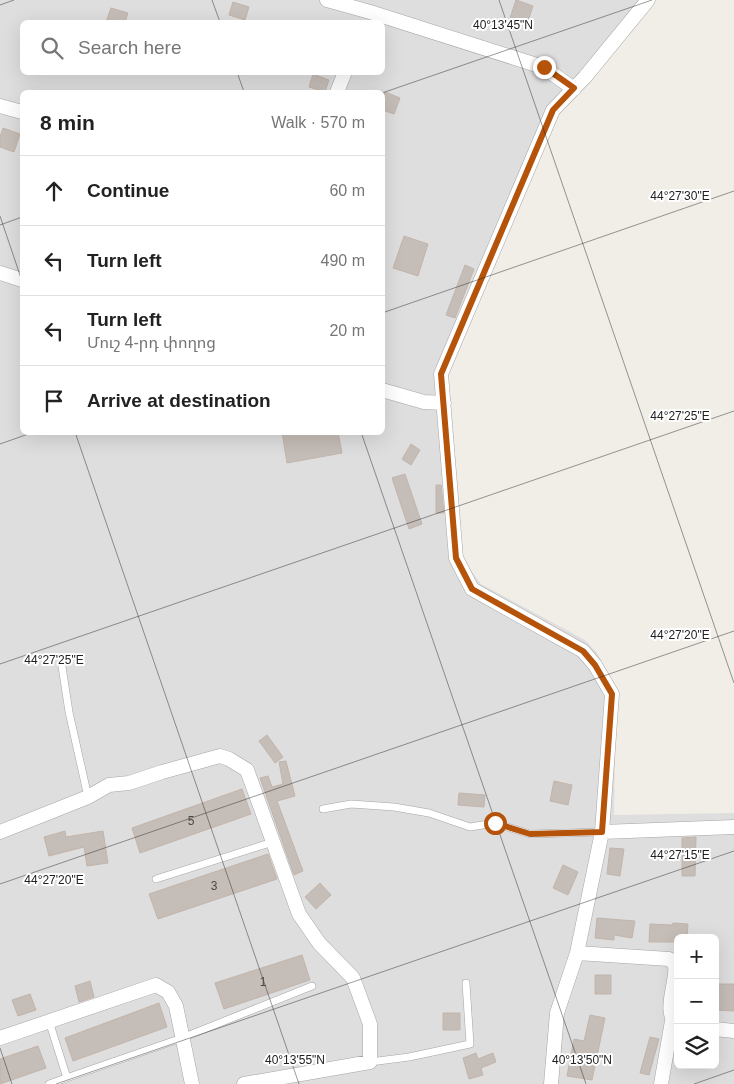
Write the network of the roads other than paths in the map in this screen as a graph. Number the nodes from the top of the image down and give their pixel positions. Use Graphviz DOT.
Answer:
graph roads {
  1 [pos="327,0"];
  2 [pos="648,0"];
  3 [pos="368,17"];
  4 [pos="385,22"];
  5 [pos="344,75"];
  6 [pos="574,88"];
  7 [pos="338,90"];
  8 [pos="0,106"];
  9 [pos="20,111"];
  10 [pos="0,273"];
  11 [pos="20,279"];
  12 [pos="385,391"];
  13 [pos="444,403"];
  14 [pos="62,660"];
  15 [pos="88,797"];
  16 [pos="323,810"];
  17 [pos="734,826"];
  18 [pos="0,832"];
  19 [pos="602,832"];
  20 [pos="273,842"];
  21 [pos="156,879"];
  22 [pos="577,953"];
  23 [pos="675,979"];
  24 [pos="466,983"];
  25 [pos="674,985"];
  26 [pos="312,986"];
  27 [pos="49,1021"];
  28 [pos="674,1021"];
  29 [pos="674,1028"];
  30 [pos="719,1029"];
  31 [pos="734,1031"];
  32 [pos="1,1034"];
  33 [pos="182,1038"];
  34 [pos="370,1062"];
  35 [pos="67,1078"];
  36 [pos="49,1084"];
  37 [pos="192,1084"];
  38 [pos="244,1084"];
  39 [pos="551,1084"];
  40 [pos="661,1084"];
  1 -- 3 [label="street"];
  2 -- 6 [label="street"];
  4 -- 6 [label="street"];
  5 -- 7 [label="street"];
  6 -- 13 [label="street"];
  8 -- 9 [label="street"];
  10 -- 11 [label="street"];
  12 -- 13 [label="street"];
  13 -- 19 [label="street"];
  14 -- 15 [label="lane"];
  15 -- 18 [label="street"];
  15 -- 20 [label="street"];
  16 -- 19 [label="lane"];
  17 -- 19 [label="street"];
  19 -- 22 [label="street"];
  20 -- 21 [label="lane"];
  20 -- 34 [label="street"];
  22 -- 23 [label="street"];
  22 -- 39 [label="street"];
  24 -- 34 [label="lane"];
  25 -- 28 [label="street"];
  26 -- 33 [label="lane"];
  27 -- 32 [label="street"];
  27 -- 33 [label="street"];
  27 -- 35 [label="lane"];
  29 -- 40 [label="street"];
  30 -- 31 [label="street"];
  33 -- 35 [label="lane"];
  33 -- 37 [label="street"];
  34 -- 38 [label="street"];
  35 -- 36 [label="lane"];
}
